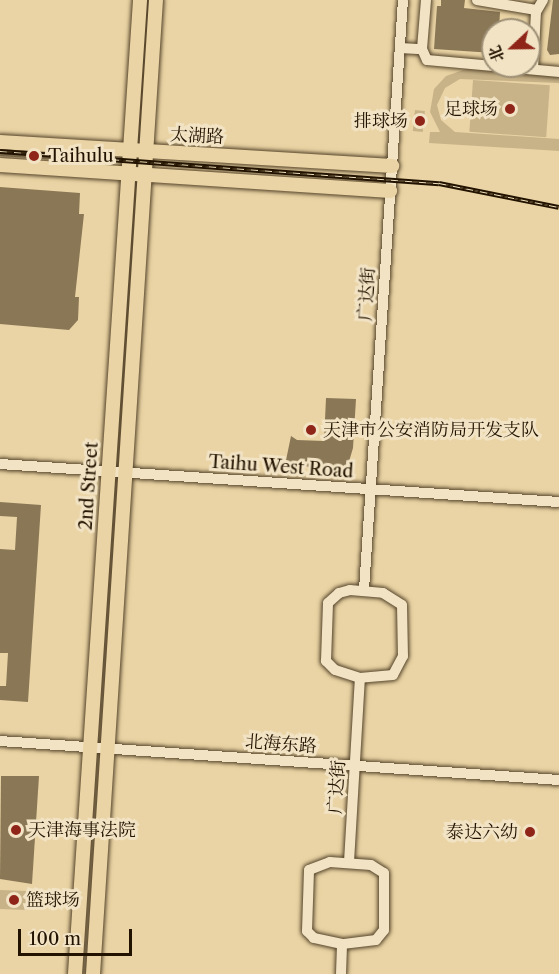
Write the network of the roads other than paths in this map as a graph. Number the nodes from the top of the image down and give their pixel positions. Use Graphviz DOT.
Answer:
graph roads {
  1 [pos="140,0"];
  2 [pos="156,0"];
  3 [pos="403,0"];
  4 [pos="426,0"];
  5 [pos="477,0"];
  6 [pos="543,0"];
  7 [pos="536,10"];
  8 [pos="536,18"];
  9 [pos="399,48"];
  10 [pos="422,49"];
  11 [pos="481,65"];
  12 [pos="541,70"];
  13 [pos="559,72"];
  14 [pos="0,142"];
  15 [pos="131,150"];
  16 [pos="146,151"];
  17 [pos="0,165"];
  18 [pos="392,166"];
  19 [pos="129,174"];
  20 [pos="144,174"];
  21 [pos="390,191"];
  22 [pos="0,464"];
  23 [pos="0,470"];
  24 [pos="108,475"];
  25 [pos="124,476"];
  26 [pos="371,492"];
  27 [pos="559,502"];
  28 [pos="559,507"];
  29 [pos="364,590"];
  30 [pos="360,678"];
  31 [pos="0,741"];
  32 [pos="90,747"];
  33 [pos="107,748"];
  34 [pos="355,765"];
  35 [pos="559,780"];
  36 [pos="349,862"];
  37 [pos="342,944"];
  38 [pos="75,974"];
  39 [pos="93,974"];
  40 [pos="341,974"];
  1 -- 15 [label="main road, 2nd Street"];
  2 -- 16 [label="main road, 2nd Street"];
  3 -- 9 [label="street, 广达街"];
  4 -- 10 [label="street"];
  5 -- 7 [label="street"];
  6 -- 7 [label="street"];
  7 -- 8 [label="street"];
  9 -- 10 [label="street"];
  9 -- 18 [label="street, 广达街"];
  10 -- 11 [label="street"];
  12 -- 13 [label="street"];
  14 -- 15 [label="main road, 太湖路"];
  15 -- 16 [label="main road, 太湖路"];
  15 -- 19 [label="main road, 2nd Street"];
  16 -- 18 [label="main road, 太湖路"];
  16 -- 20 [label="main road, 2nd Street"];
  17 -- 19 [label="main road"];
  18 -- 21 [label="street, 广达街"];
  19 -- 20 [label="main road"];
  19 -- 24 [label="main road, 2nd Street"];
  20 -- 21 [label="main road"];
  20 -- 25 [label="main road, 2nd Street"];
  21 -- 26 [label="street, 广达街"];
  22 -- 24 [label="street, Taihu West Road"];
  23 -- 24 [label="street, Taihu West Road"];
  24 -- 25 [label="street, Taihu West Road"];
  24 -- 32 [label="main road, 2nd Street"];
  25 -- 26 [label="street, Taihu West Road"];
  25 -- 33 [label="main road, 2nd Street"];
  26 -- 27 [label="street, Taihu West Road"];
  26 -- 28 [label="street, Taihu West Road"];
  26 -- 29 [label="street, 广达街"];
  29 -- 30 [label="street"];
  29 -- 30 [label="street"];
  30 -- 34 [label="street, 广达街"];
  31 -- 32 [label="street, 北海东路"];
  32 -- 33 [label="street, 北海东路"];
  32 -- 38 [label="main road, 2nd Street"];
  33 -- 34 [label="street, 北海东路"];
  33 -- 39 [label="main road, 2nd Street"];
  34 -- 35 [label="street, 北海东路"];
  34 -- 36 [label="street, 广达街"];
  36 -- 37 [label="street"];
  36 -- 37 [label="street"];
  37 -- 40 [label="street"];
}
